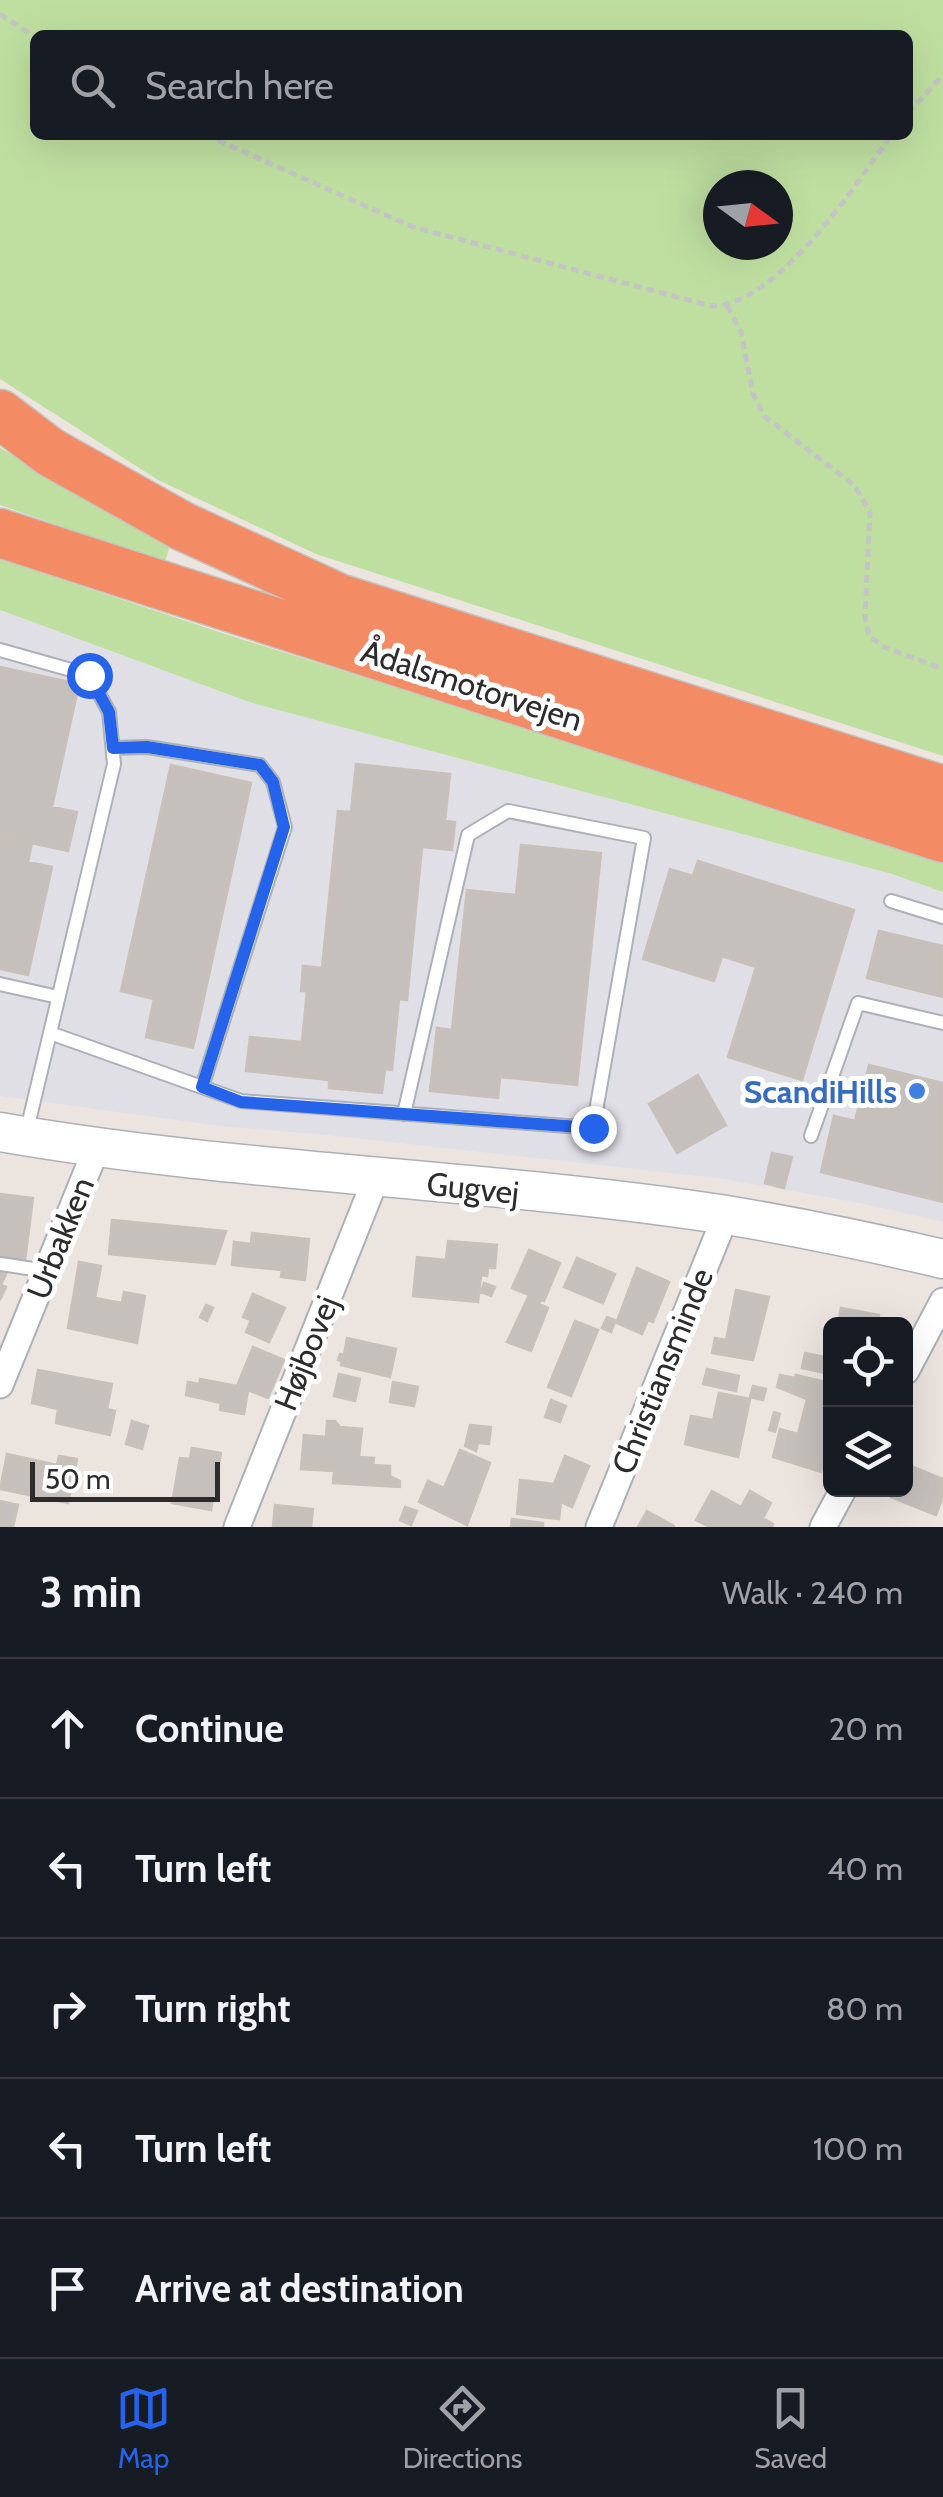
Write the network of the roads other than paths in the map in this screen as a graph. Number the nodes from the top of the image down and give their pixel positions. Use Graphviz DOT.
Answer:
graph roads {
  1 [pos="0,414"];
  2 [pos="0,533"];
  3 [pos="0,650"];
  4 [pos="113,748"];
  5 [pos="943,790"];
  6 [pos="943,838"];
  7 [pos="891,901"];
  8 [pos="943,917"];
  9 [pos="0,984"];
  10 [pos="58,997"];
  11 [pos="943,1023"];
  12 [pos="50,1033"];
  13 [pos="202,1087"];
  14 [pos="404,1114"];
  15 [pos="13,1134"];
  16 [pos="810,1136"];
  17 [pos="97,1147"];
  18 [pos="376,1178"];
  19 [pos="726,1215"];
  20 [pos="943,1258"];
  21 [pos="0,1264"];
  22 [pos="47,1271"];
  23 [pos="943,1301"];
  24 [pos="913,1358"];
  25 [pos="0,1384"];
  26 [pos="839,1497"];
  27 [pos="237,1527"];
  28 [pos="599,1527"];
  29 [pos="823,1527"];
  1 -- 5 [label="highway, Ådalsmotorvejen"];
  2 -- 6 [label="highway, Ådalsmotorvejen"];
  3 -- 4 [label="lane"];
  4 -- 10 [label="lane"];
  4 -- 13 [label="lane"];
  7 -- 8 [label="lane"];
  9 -- 10 [label="lane"];
  10 -- 12 [label="lane"];
  11 -- 16 [label="lane"];
  12 -- 13 [label="lane"];
  12 -- 15 [label="lane"];
  13 -- 14 [label="lane"];
  14 -- 14 [label="lane"];
  15 -- 17 [label="street, Gugvej"];
  17 -- 18 [label="street, Gugvej"];
  17 -- 22 [label="street, Urbakken"];
  18 -- 19 [label="street, Gugvej"];
  18 -- 27 [label="street, Højbovej"];
  19 -- 20 [label="street, Gugvej"];
  19 -- 28 [label="street, Christiansminde"];
  21 -- 22 [label="lane"];
  22 -- 25 [label="street, Urbakken"];
  23 -- 24 [label="street"];
  26 -- 29 [label="street"];
}
